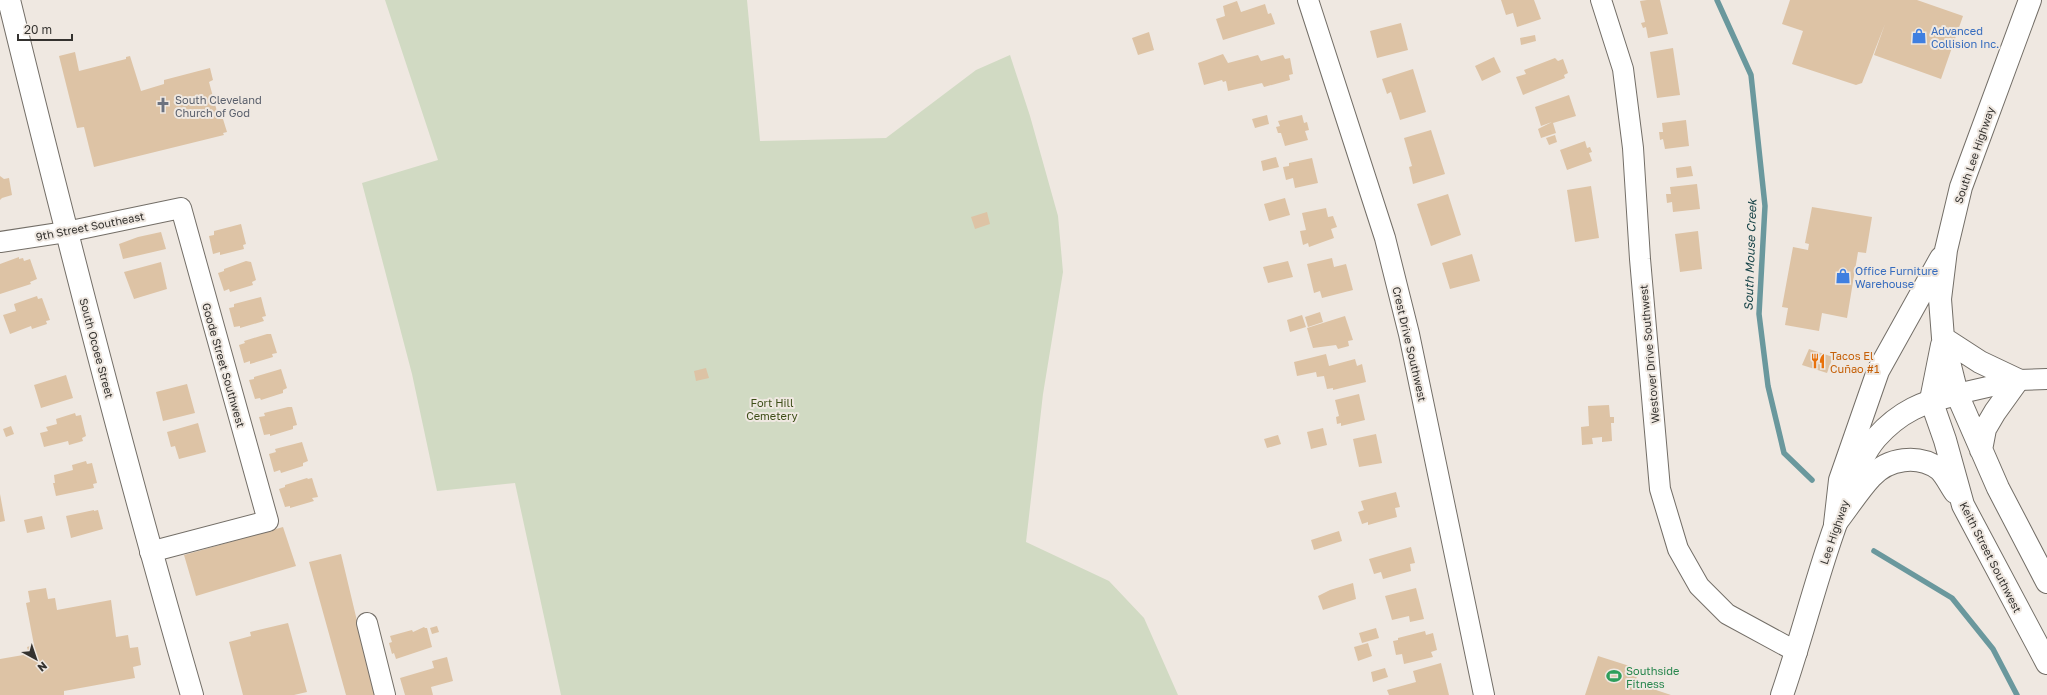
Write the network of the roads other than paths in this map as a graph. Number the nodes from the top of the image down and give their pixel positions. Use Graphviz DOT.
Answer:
graph roads {
  1 [pos="9,0"];
  2 [pos="1308,0"];
  3 [pos="1601,0"];
  4 [pos="2030,0"];
  5 [pos="181,208"];
  6 [pos="66,232"];
  7 [pos="0,242"];
  8 [pos="1946,250"];
  9 [pos="1943,338"];
  10 [pos="2047,379"];
  11 [pos="2018,380"];
  12 [pos="1957,394"];
  13 [pos="1931,400"];
  14 [pos="1981,450"];
  15 [pos="1963,505"];
  16 [pos="1835,524"];
  17 [pos="150,552"];
  18 [pos="2047,582"];
  19 [pos="367,623"];
  20 [pos="1797,652"];
  21 [pos="2047,663"];
  22 [pos="192,695"];
  23 [pos="385,695"];
  24 [pos="1484,695"];
  25 [pos="1782,695"];
  1 -- 6 [label="main road, South Ocoee Street"];
  2 -- 24 [label="street, Crest Drive Southwest"];
  3 -- 20 [label="street, Westover Drive Southwest"];
  4 -- 8 [label="main road, South Lee Highway"];
  5 -- 6 [label="street, 9th Street Southeast"];
  5 -- 17 [label="street, Goode Street Southwest"];
  6 -- 7 [label="street, 9th Street Southeast"];
  6 -- 17 [label="main road, South Ocoee Street"];
  8 -- 9 [label="main road, South Lee Highway"];
  8 -- 16 [label="main road"];
  9 -- 11 [label="main road"];
  9 -- 12 [label="main road, South Lee Highway"];
  9 -- 13 [label="main road, South Lee Highway"];
  10 -- 11 [label="street"];
  11 -- 12 [label="street"];
  11 -- 14 [label="main road"];
  12 -- 13 [label="main road, Lee Highway"];
  12 -- 14 [label="main road"];
  13 -- 15 [label="main road, Keith Street Southwest"];
  13 -- 16 [label="main road, Lee Highway"];
  14 -- 18 [label="main road"];
  15 -- 16 [label="main road"];
  15 -- 21 [label="main road, Keith Street Southwest"];
  16 -- 20 [label="main road, Lee Highway"];
  17 -- 22 [label="main road, South Ocoee Street"];
  19 -- 23 [label="street"];
  20 -- 25 [label="main road, Lee Highway"];
}
